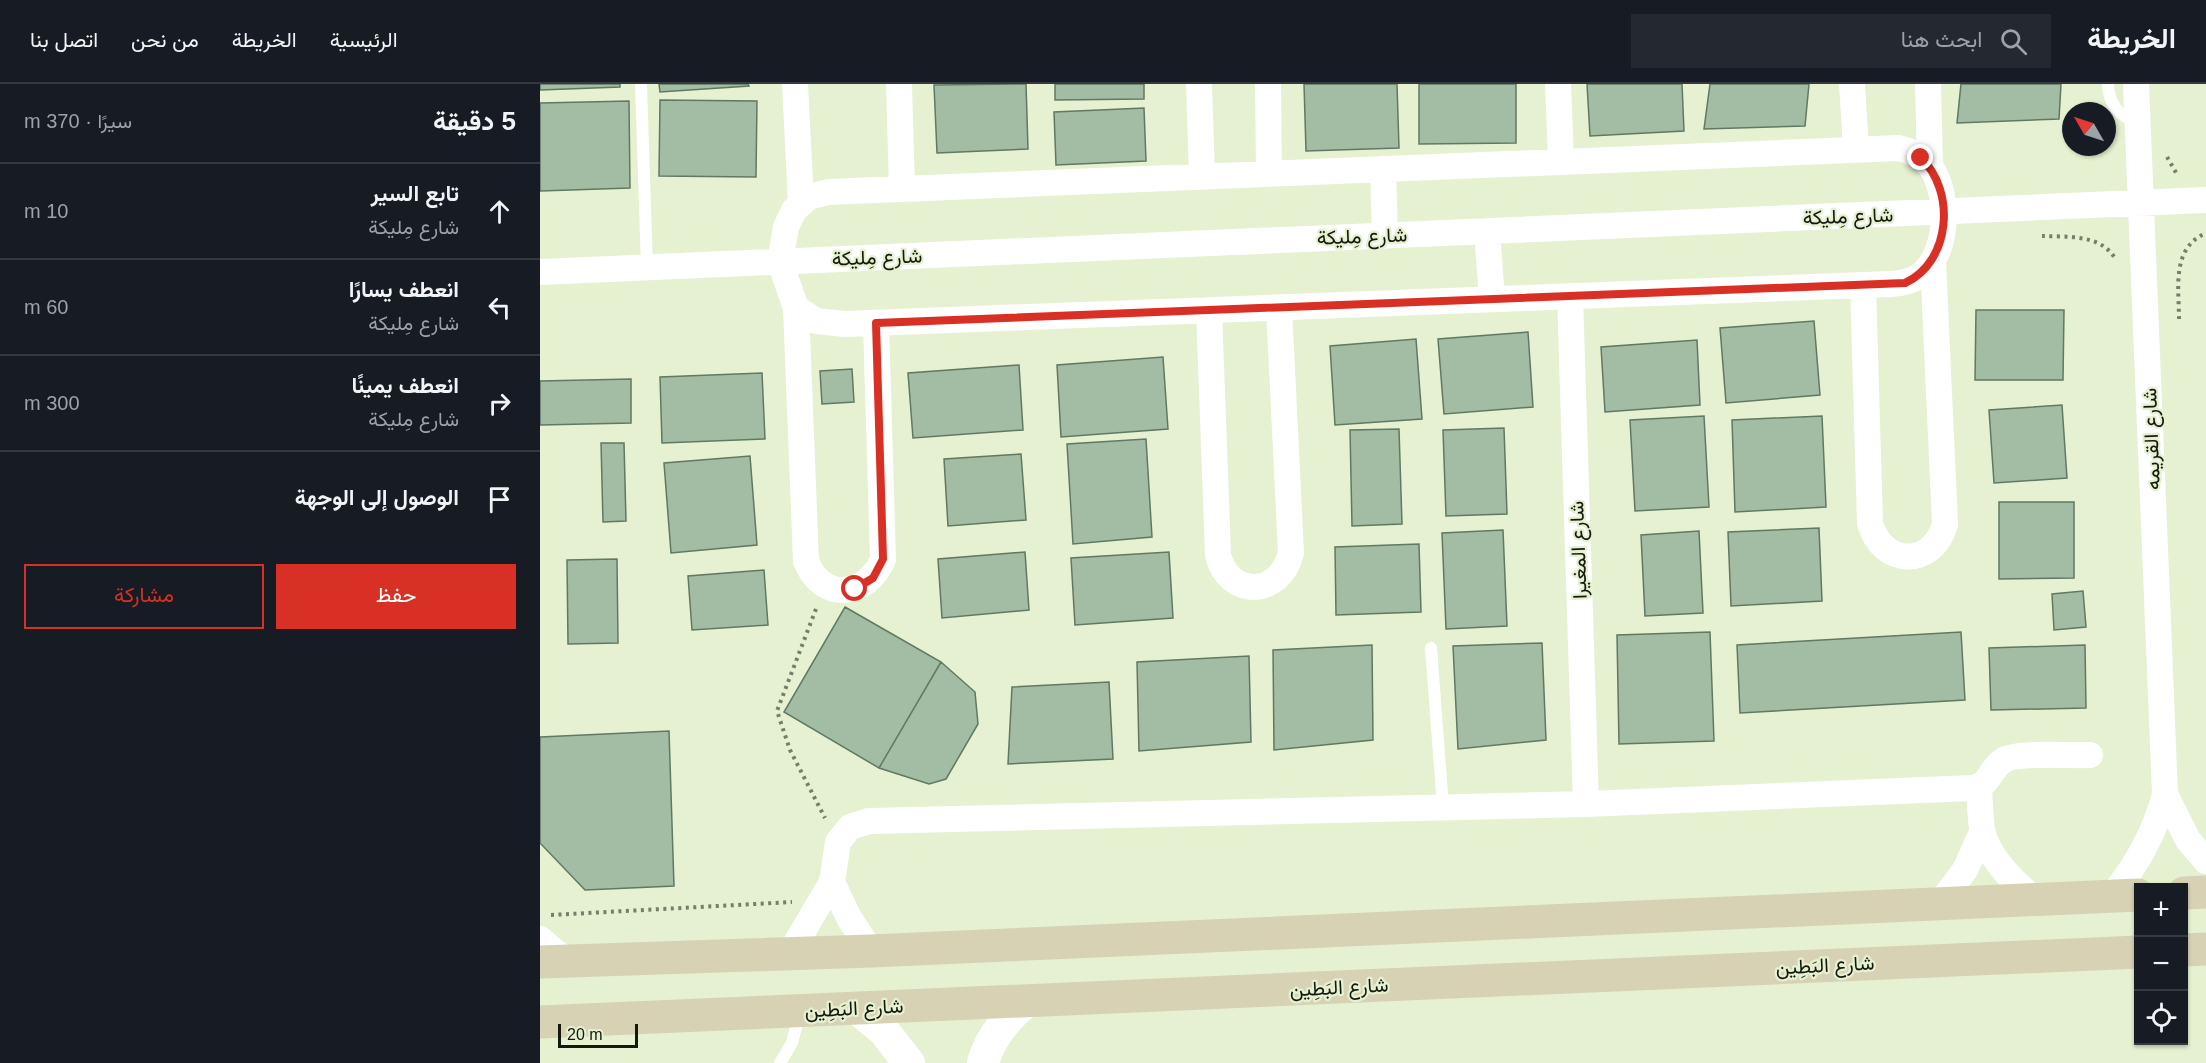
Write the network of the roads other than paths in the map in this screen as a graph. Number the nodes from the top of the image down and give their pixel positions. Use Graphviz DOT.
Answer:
graph roads {
  1 [pos="641,84"];
  2 [pos="795,84"];
  3 [pos="899,84"];
  4 [pos="1199,84"];
  5 [pos="1268,84"];
  6 [pos="1558,84"];
  7 [pos="1852,84"];
  8 [pos="1928,84"];
  9 [pos="2108,84"];
  10 [pos="2136,84"];
  11 [pos="2138,122"];
  12 [pos="1856,149"];
  13 [pos="1561,160"];
  14 [pos="1930,166"];
  15 [pos="1383,169"];
  16 [pos="1269,173"];
  17 [pos="1202,176"];
  18 [pos="902,189"];
  19 [pos="2206,200"];
  20 [pos="801,203"];
  21 [pos="2141,203"];
  22 [pos="1945,211"];
  23 [pos="1487,231"];
  24 [pos="1385,236"];
  25 [pos="1933,261"];
  26 [pos="780,262"];
  27 [pos="647,267"];
  28 [pos="540,272"];
  29 [pos="1863,285"];
  30 [pos="1570,296"];
  31 [pos="1492,299"];
  32 [pos="796,308"];
  33 [pos="1279,308"];
  34 [pos="1209,310"];
  35 [pos="876,323"];
  36 [pos="1431,648"];
  37 [pos="2090,755"];
  38 [pos="1979,787"];
  39 [pos="2165,794"];
  40 [pos="1586,804"];
  41 [pos="1443,807"];
  42 [pos="1982,832"];
  43 [pos="2206,861"];
  44 [pos="832,882"];
  45 [pos="2206,892"];
  46 [pos="2188,893"];
  47 [pos="2125,896"];
  48 [pos="2034,899"];
  49 [pos="1940,903"];
  50 [pos="542,927"];
  51 [pos="2206,949"];
  52 [pos="2188,950"];
  53 [pos="872,951"];
  54 [pos="2134,952"];
  55 [pos="790,953"];
  56 [pos="553,961"];
  57 [pos="1027,1001"];
  58 [pos="856,1008"];
  59 [pos="800,1011"];
  60 [pos="540,1022"];
  61 [pos="780,1063"];
  62 [pos="909,1063"];
  63 [pos="983,1063"];
  1 -- 27 [label="lane"];
  2 -- 20 [label="street"];
  3 -- 18 [label="street"];
  4 -- 17 [label="street"];
  5 -- 16 [label="street"];
  6 -- 13 [label="street"];
  7 -- 12 [label="street"];
  8 -- 14 [label="street"];
  9 -- 11 [label="lane"];
  10 -- 11 [label="street, شارع القريمه"];
  11 -- 21 [label="street, شارع القريمه"];
  12 -- 13 [label="street"];
  12 -- 14 [label="street"];
  13 -- 15 [label="street"];
  14 -- 22 [label="street"];
  15 -- 16 [label="street"];
  15 -- 24 [label="street"];
  16 -- 17 [label="street"];
  17 -- 18 [label="street"];
  18 -- 20 [label="street"];
  19 -- 21 [label="street, شارع مِليكة"];
  20 -- 26 [label="street"];
  21 -- 22 [label="street, شارع مِليكة"];
  21 -- 39 [label="street, شارع القريمه"];
  22 -- 23 [label="street, شارع مِليكة"];
  22 -- 25 [label="street"];
  23 -- 24 [label="street, شارع مِليكة"];
  23 -- 31 [label="street"];
  24 -- 26 [label="street, شارع مِليكة"];
  25 -- 29 [label="street"];
  25 -- 29 [label="street"];
  26 -- 27 [label="street, شارع مِليكة"];
  26 -- 32 [label="street"];
  27 -- 28 [label="street, شارع مِليكة"];
  29 -- 30 [label="street"];
  30 -- 31 [label="street"];
  30 -- 40 [label="street, شارع المغيرا"];
  31 -- 33 [label="street"];
  32 -- 35 [label="street"];
  32 -- 35 [label="street"];
  33 -- 34 [label="street"];
  33 -- 34 [label="street"];
  34 -- 35 [label="street"];
  36 -- 41 [label="lane"];
  37 -- 38 [label="street"];
  38 -- 40 [label="street"];
  38 -- 42 [label="street"];
  39 -- 43 [label="street, شارع القريمه"];
  39 -- 47 [label="street, شارع القريمه"];
  40 -- 41 [label="street"];
  41 -- 44 [label="street"];
  42 -- 48 [label="street"];
  42 -- 49 [label="street"];
  44 -- 53 [label="street"];
  44 -- 55 [label="street"];
  45 -- 46 [label="main road"];
  47 -- 48 [label="main road"];
  48 -- 49 [label="main road"];
  49 -- 53 [label="main road"];
  50 -- 56 [label="street"];
  51 -- 52 [label="main road"];
  53 -- 55 [label="main road"];
  54 -- 57 [label="main road, شارع البَطِين"];
  55 -- 56 [label="main road"];
  57 -- 58 [label="main road, شارع البَطِين"];
  57 -- 63 [label="street"];
  58 -- 59 [label="main road, شارع البَطِين"];
  58 -- 62 [label="street"];
  59 -- 60 [label="main road, شارع البَطِين"];
  59 -- 61 [label="lane"];
}
